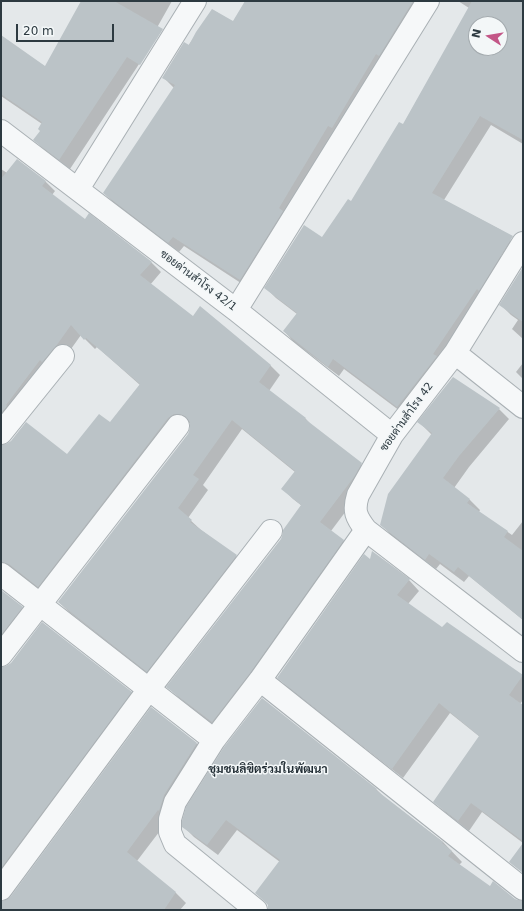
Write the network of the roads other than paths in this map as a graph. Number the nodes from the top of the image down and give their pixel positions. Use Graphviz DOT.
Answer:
graph roads {
  1 [pos="195,1"];
  2 [pos="428,1"];
  3 [pos="1,131"];
  4 [pos="78,189"];
  5 [pos="523,243"];
  6 [pos="236,310"];
  7 [pos="455,353"];
  8 [pos="63,356"];
  9 [pos="523,407"];
  10 [pos="178,426"];
  11 [pos="1,433"];
  12 [pos="392,435"];
  13 [pos="366,530"];
  14 [pos="271,531"];
  15 [pos="1,574"];
  16 [pos="40,604"];
  17 [pos="523,651"];
  18 [pos="1,655"];
  19 [pos="260,680"];
  20 [pos="149,689"];
  21 [pos="214,740"];
  22 [pos="1,889"];
  23 [pos="523,889"];
  24 [pos="256,910"];
  1 -- 4 [label="street"];
  2 -- 6 [label="street"];
  3 -- 4 [label="street, ซอยด่านสำโรง 42/1"];
  4 -- 6 [label="street, ซอยด่านสำโรง 42/1"];
  5 -- 7 [label="street, ซอยด่านสำโรง 42"];
  6 -- 12 [label="street, ซอยด่านสำโรง 42/1"];
  7 -- 9 [label="street"];
  7 -- 12 [label="street, ซอยด่านสำโรง 42"];
  8 -- 11 [label="street"];
  10 -- 16 [label="street"];
  12 -- 13 [label="street, ซอยด่านสำโรง 42"];
  13 -- 17 [label="street, ซอยด่านสำโรง 42"];
  13 -- 19 [label="street"];
  14 -- 20 [label="street"];
  15 -- 16 [label="street"];
  16 -- 18 [label="street"];
  16 -- 20 [label="street"];
  19 -- 21 [label="street"];
  19 -- 23 [label="street"];
  20 -- 21 [label="street"];
  20 -- 22 [label="street"];
  21 -- 24 [label="street"];
}
